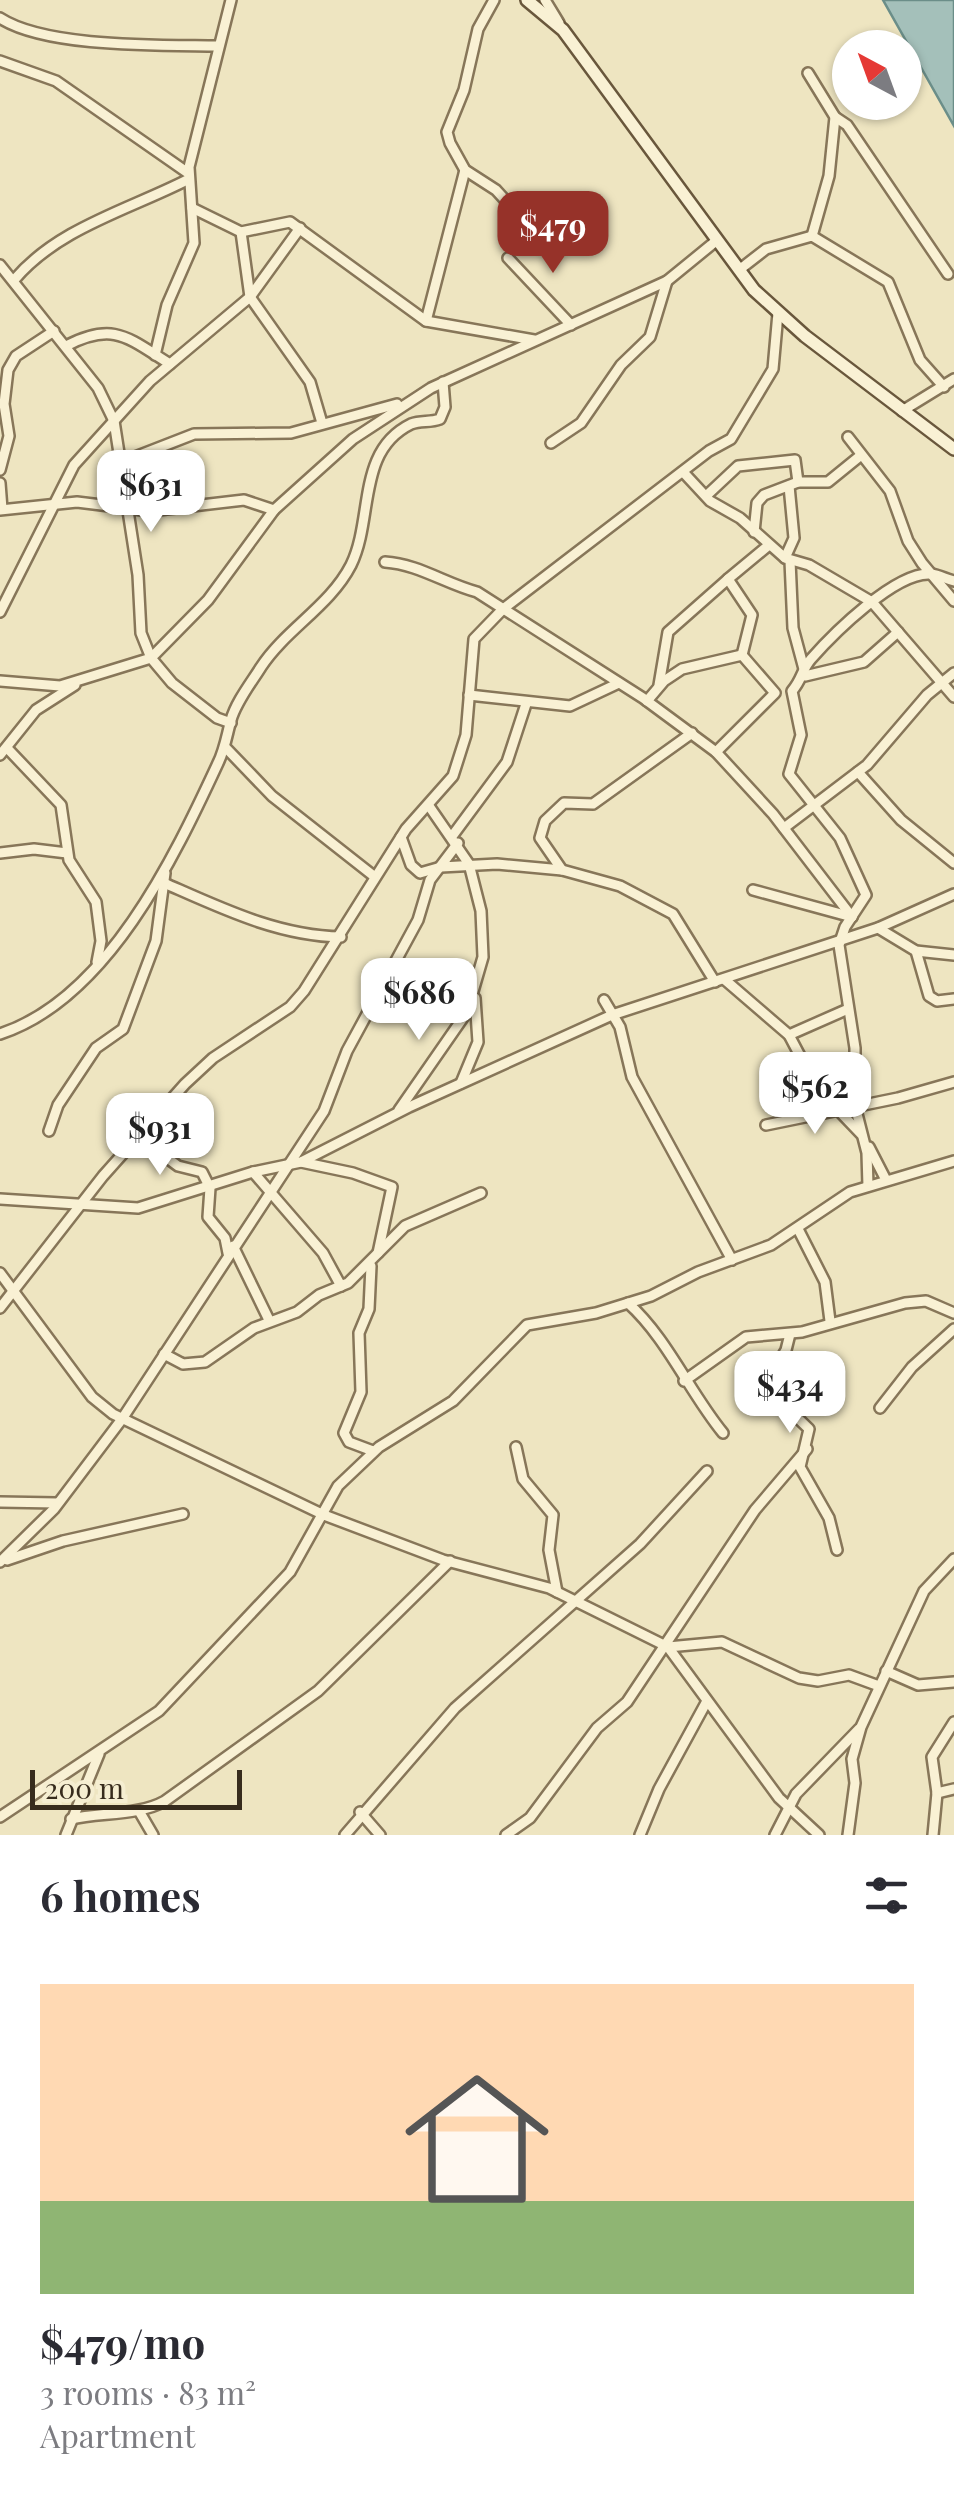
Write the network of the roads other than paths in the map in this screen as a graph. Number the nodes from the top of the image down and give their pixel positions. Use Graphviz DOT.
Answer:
graph roads {
  1 [pos="230,0"];
  2 [pos="494,0"];
  3 [pos="527,0"];
  4 [pos="545,0"];
  5 [pos="0,18"];
  6 [pos="563,30"];
  7 [pos="218,46"];
  8 [pos="0,61"];
  9 [pos="808,74"];
  10 [pos="832,112"];
  11 [pos="835,120"];
  12 [pos="840,120"];
  13 [pos="465,170"];
  14 [pos="188,177"];
  15 [pos="192,208"];
  16 [pos="560,222"];
  17 [pos="300,228"];
  18 [pos="241,232"];
  19 [pos="812,236"];
  20 [pos="716,241"];
  21 [pos="508,258"];
  22 [pos="0,264"];
  23 [pos="739,270"];
  24 [pos="948,274"];
  25 [pos="14,280"];
  26 [pos="667,282"];
  27 [pos="250,297"];
  28 [pos="778,313"];
  29 [pos="426,321"];
  30 [pos="571,325"];
  31 [pos="54,331"];
  32 [pos="537,341"];
  33 [pos="66,346"];
  34 [pos="155,355"];
  35 [pos="170,364"];
  36 [pos="954,378"];
  37 [pos="443,382"];
  38 [pos="944,387"];
  39 [pos="405,402"];
  40 [pos="902,411"];
  41 [pos="114,421"];
  42 [pos="322,423"];
  43 [pos="848,437"];
  44 [pos="551,443"];
  45 [pos="954,449"];
  46 [pos="860,456"];
  47 [pos="122,462"];
  48 [pos="0,466"];
  49 [pos="684,473"];
  50 [pos="0,483"];
  51 [pos="794,484"];
  52 [pos="706,496"];
  53 [pos="54,503"];
  54 [pos="127,506"];
  55 [pos="1,510"];
  56 [pos="274,510"];
  57 [pos="754,532"];
  58 [pos="769,545"];
  59 [pos="787,559"];
  60 [pos="385,562"];
  61 [pos="922,563"];
  62 [pos="931,574"];
  63 [pos="728,578"];
  64 [pos="910,578"];
  65 [pos="954,581"];
  66 [pos="872,602"];
  67 [pos="954,602"];
  68 [pos="503,608"];
  69 [pos="0,612"];
  70 [pos="898,632"];
  71 [pos="742,655"];
  72 [pos="151,658"];
  73 [pos="804,673"];
  74 [pos="954,673"];
  75 [pos="0,681"];
  76 [pos="81,681"];
  77 [pos="620,683"];
  78 [pos="940,683"];
  79 [pos="659,685"];
  80 [pos="469,695"];
  81 [pos="954,697"];
  82 [pos="647,701"];
  83 [pos="526,704"];
  84 [pos="231,723"];
  85 [pos="692,733"];
  86 [pos="225,746"];
  87 [pos="4,752"];
  88 [pos="716,752"];
  89 [pos="858,772"];
  90 [pos="429,806"];
  91 [pos="813,807"];
  92 [pos="784,828"];
  93 [pos="401,838"];
  94 [pos="455,839"];
  95 [pos="67,853"];
  96 [pos="0,854"];
  97 [pos="954,863"];
  98 [pos="469,864"];
  99 [pos="165,869"];
  100 [pos="436,869"];
  101 [pos="562,870"];
  102 [pos="375,877"];
  103 [pos="164,883"];
  104 [pos="753,890"];
  105 [pos="954,894"];
  106 [pos="852,918"];
  107 [pos="878,928"];
  108 [pos="341,937"];
  109 [pos="840,941"];
  110 [pos="916,951"];
  111 [pos="954,955"];
  112 [pos="96,964"];
  113 [pos="720,980"];
  114 [pos="475,990"];
  115 [pos="954,999"];
  116 [pos="604,1000"];
  117 [pos="848,1009"];
  118 [pos="612,1015"];
  119 [pos="0,1034"];
  120 [pos="789,1034"];
  121 [pos="954,1082"];
  122 [pos="460,1086"];
  123 [pos="855,1106"];
  124 [pos="398,1112"];
  125 [pos="836,1112"];
  126 [pos="766,1125"];
  127 [pos="48,1131"];
  128 [pos="140,1138"];
  129 [pos="864,1138"];
  130 [pos="954,1161"];
  131 [pos="301,1162"];
  132 [pos="288,1166"];
  133 [pos="253,1172"];
  134 [pos="886,1180"];
  135 [pos="868,1186"];
  136 [pos="210,1188"];
  137 [pos="481,1193"];
  138 [pos="270,1194"];
  139 [pos="0,1199"];
  140 [pos="82,1205"];
  141 [pos="798,1229"];
  142 [pos="231,1250"];
  143 [pos="374,1260"];
  144 [pos="732,1260"];
  145 [pos="0,1274"];
  146 [pos="341,1286"];
  147 [pos="14,1290"];
  148 [pos="628,1304"];
  149 [pos="0,1308"];
  150 [pos="954,1313"];
  151 [pos="269,1320"];
  152 [pos="830,1321"];
  153 [pos="954,1329"];
  154 [pos="790,1334"];
  155 [pos="164,1354"];
  156 [pos="684,1381"];
  157 [pos="880,1408"];
  158 [pos="122,1419"];
  159 [pos="724,1434"];
  160 [pos="516,1447"];
  161 [pos="807,1449"];
  162 [pos="373,1452"];
  163 [pos="707,1471"];
  164 [pos="0,1502"];
  165 [pos="57,1504"];
  166 [pos="183,1514"];
  167 [pos="324,1514"];
  168 [pos="837,1550"];
  169 [pos="450,1561"];
  170 [pos="953,1564"];
  171 [pos="557,1592"];
  172 [pos="578,1600"];
  173 [pos="665,1646"];
  174 [pos="886,1670"];
  175 [pos="954,1682"];
  176 [pos="879,1686"];
  177 [pos="707,1701"];
  178 [pos="954,1722"];
  179 [pos="861,1727"];
  180 [pos="99,1754"];
  181 [pos="954,1788"];
  182 [pos="938,1793"];
  183 [pos="790,1810"];
  184 [pos="139,1811"];
  185 [pos="360,1812"];
  186 [pos="0,1818"];
  187 [pos="70,1819"];
  188 [pos="66,1835"];
  189 [pos="153,1835"];
  190 [pos="345,1835"];
  191 [pos="380,1835"];
  192 [pos="506,1835"];
  193 [pos="640,1835"];
  194 [pos="775,1835"];
  195 [pos="818,1835"];
  196 [pos="848,1835"];
  197 [pos="934,1835"];
  1 -- 7 [label="street"];
  2 -- 13 [label="street"];
  3 -- 6 [label="street"];
  4 -- 6 [label="street"];
  5 -- 7 [label="street"];
  6 -- 20 [label="street"];
  7 -- 14 [label="street"];
  8 -- 14 [label="street"];
  9 -- 10 [label="street"];
  11 -- 19 [label="street"];
  12 -- 24 [label="street"];
  13 -- 16 [label="street"];
  13 -- 29 [label="street"];
  14 -- 15 [label="street"];
  14 -- 25 [label="street"];
  15 -- 18 [label="street"];
  15 -- 34 [label="street"];
  17 -- 18 [label="street"];
  17 -- 27 [label="street"];
  17 -- 29 [label="street"];
  18 -- 27 [label="street"];
  19 -- 23 [label="street"];
  19 -- 38 [label="street"];
  20 -- 23 [label="street"];
  20 -- 26 [label="street"];
  21 -- 30 [label="street"];
  22 -- 25 [label="street"];
  23 -- 28 [label="street"];
  25 -- 31 [label="street"];
  26 -- 30 [label="street"];
  26 -- 44 [label="street"];
  27 -- 35 [label="street"];
  27 -- 42 [label="street"];
  28 -- 40 [label="street"];
  28 -- 49 [label="street"];
  29 -- 32 [label="street"];
  30 -- 32 [label="street"];
  31 -- 33 [label="street"];
  31 -- 48 [label="street"];
  32 -- 37 [label="street"];
  33 -- 34 [label="street"];
  33 -- 41 [label="street"];
  34 -- 35 [label="street"];
  35 -- 41 [label="street"];
  36 -- 38 [label="street"];
  37 -- 39 [label="street"];
  37 -- 84 [label="street"];
  38 -- 40 [label="street"];
  39 -- 42 [label="street"];
  39 -- 56 [label="street"];
  40 -- 45 [label="street"];
  41 -- 47 [label="street"];
  41 -- 53 [label="street"];
  42 -- 47 [label="street"];
  43 -- 46 [label="street"];
  46 -- 51 [label="street"];
  46 -- 61 [label="street"];
  47 -- 54 [label="street"];
  49 -- 52 [label="street"];
  49 -- 68 [label="street"];
  50 -- 55 [label="street"];
  51 -- 52 [label="street"];
  51 -- 57 [label="street"];
  51 -- 59 [label="street"];
  52 -- 57 [label="street"];
  53 -- 54 [label="street"];
  53 -- 55 [label="street"];
  53 -- 69 [label="street"];
  54 -- 56 [label="street"];
  54 -- 72 [label="street"];
  56 -- 72 [label="street"];
  57 -- 58 [label="street"];
  58 -- 59 [label="street"];
  58 -- 63 [label="street"];
  59 -- 66 [label="street"];
  59 -- 73 [label="street"];
  60 -- 68 [label="street"];
  61 -- 62 [label="street"];
  61 -- 64 [label="street"];
  62 -- 64 [label="street"];
  62 -- 65 [label="street"];
  62 -- 67 [label="street"];
  63 -- 71 [label="street"];
  63 -- 79 [label="street"];
  64 -- 66 [label="street"];
  66 -- 70 [label="street"];
  66 -- 73 [label="street"];
  68 -- 77 [label="street"];
  68 -- 80 [label="street"];
  70 -- 73 [label="street"];
  70 -- 78 [label="street"];
  71 -- 79 [label="street"];
  71 -- 88 [label="street"];
  72 -- 76 [label="street"];
  72 -- 84 [label="street"];
  73 -- 91 [label="street"];
  74 -- 78 [label="street"];
  75 -- 76 [label="street"];
  76 -- 87 [label="street"];
  77 -- 82 [label="street"];
  77 -- 83 [label="street"];
  78 -- 81 [label="street"];
  78 -- 89 [label="street"];
  79 -- 82 [label="street"];
  80 -- 83 [label="street"];
  80 -- 90 [label="street"];
  82 -- 85 [label="street"];
  83 -- 94 [label="street"];
  84 -- 86 [label="street"];
  85 -- 88 [label="street"];
  85 -- 101 [label="street"];
  86 -- 99 [label="street"];
  86 -- 102 [label="street"];
  87 -- 95 [label="street"];
  88 -- 92 [label="street"];
  89 -- 91 [label="street"];
  89 -- 97 [label="street"];
  90 -- 93 [label="street"];
  90 -- 94 [label="street"];
  91 -- 92 [label="street"];
  91 -- 106 [label="street"];
  92 -- 106 [label="street"];
  93 -- 100 [label="street"];
  93 -- 102 [label="street"];
  94 -- 98 [label="street"];
  94 -- 100 [label="street"];
  95 -- 96 [label="street"];
  95 -- 112 [label="street"];
  98 -- 100 [label="street"];
  98 -- 101 [label="street"];
  98 -- 114 [label="street"];
  99 -- 103 [label="street"];
  99 -- 112 [label="street"];
  100 -- 132 [label="street"];
  101 -- 113 [label="street"];
  102 -- 108 [label="street"];
  103 -- 108 [label="street"];
  103 -- 127 [label="street"];
  104 -- 106 [label="street"];
  105 -- 107 [label="street"];
  106 -- 109 [label="street"];
  107 -- 109 [label="street"];
  107 -- 110 [label="street"];
  108 -- 128 [label="street"];
  109 -- 113 [label="street"];
  109 -- 117 [label="street"];
  110 -- 111 [label="street"];
  110 -- 115 [label="street"];
  112 -- 119 [label="street"];
  113 -- 118 [label="street"];
  113 -- 120 [label="street"];
  114 -- 122 [label="street"];
  114 -- 124 [label="street"];
  116 -- 118 [label="street"];
  117 -- 120 [label="street"];
  117 -- 123 [label="street"];
  118 -- 122 [label="street"];
  118 -- 144 [label="street"];
  120 -- 125 [label="street"];
  121 -- 123 [label="street"];
  122 -- 124 [label="street"];
  123 -- 125 [label="street"];
  123 -- 129 [label="street"];
  124 -- 131 [label="street"];
  125 -- 126 [label="street"];
  125 -- 129 [label="street"];
  128 -- 136 [label="street"];
  128 -- 140 [label="street"];
  129 -- 134 [label="street"];
  129 -- 135 [label="street"];
  130 -- 134 [label="street"];
  131 -- 132 [label="street"];
  131 -- 143 [label="street"];
  132 -- 133 [label="street"];
  132 -- 138 [label="street"];
  133 -- 136 [label="street"];
  133 -- 138 [label="street"];
  134 -- 135 [label="street"];
  135 -- 141 [label="street"];
  136 -- 140 [label="street"];
  136 -- 142 [label="street"];
  137 -- 143 [label="street"];
  138 -- 142 [label="street"];
  138 -- 146 [label="street"];
  139 -- 140 [label="street"];
  140 -- 147 [label="street"];
  141 -- 144 [label="street"];
  141 -- 152 [label="street"];
  142 -- 151 [label="street"];
  142 -- 155 [label="street"];
  143 -- 146 [label="street"];
  143 -- 162 [label="street"];
  144 -- 148 [label="street"];
  145 -- 147 [label="street"];
  146 -- 151 [label="street"];
  147 -- 149 [label="street"];
  147 -- 158 [label="street"];
  148 -- 156 [label="street"];
  148 -- 162 [label="street"];
  150 -- 152 [label="street"];
  151 -- 155 [label="street"];
  152 -- 154 [label="street"];
  153 -- 157 [label="street"];
  154 -- 156 [label="street"];
  154 -- 161 [label="street"];
  155 -- 158 [label="street"];
  156 -- 159 [label="street"];
  158 -- 165 [label="street"];
  158 -- 167 [label="street"];
  160 -- 171 [label="street"];
  161 -- 168 [label="street"];
  161 -- 173 [label="street"];
  162 -- 167 [label="street"];
  163 -- 172 [label="street"];
  164 -- 165 [label="street"];
  165 -- 166 [label="street"];
  167 -- 169 [label="street"];
  167 -- 180 [label="street"];
  169 -- 171 [label="street"];
  169 -- 184 [label="street"];
  170 -- 174 [label="street"];
  171 -- 172 [label="street"];
  172 -- 173 [label="street"];
  172 -- 185 [label="street"];
  173 -- 176 [label="street"];
  173 -- 177 [label="street"];
  173 -- 192 [label="street"];
  174 -- 175 [label="street"];
  174 -- 176 [label="street"];
  176 -- 179 [label="street"];
  177 -- 183 [label="street"];
  177 -- 193 [label="street"];
  178 -- 182 [label="street"];
  179 -- 183 [label="street"];
  179 -- 196 [label="street"];
  180 -- 186 [label="street"];
  180 -- 187 [label="street"];
  181 -- 182 [label="street"];
  182 -- 197 [label="street"];
  183 -- 194 [label="street"];
  183 -- 195 [label="street"];
  184 -- 187 [label="street"];
  184 -- 189 [label="street"];
  185 -- 190 [label="street"];
  185 -- 191 [label="street"];
  187 -- 188 [label="street"];
}
